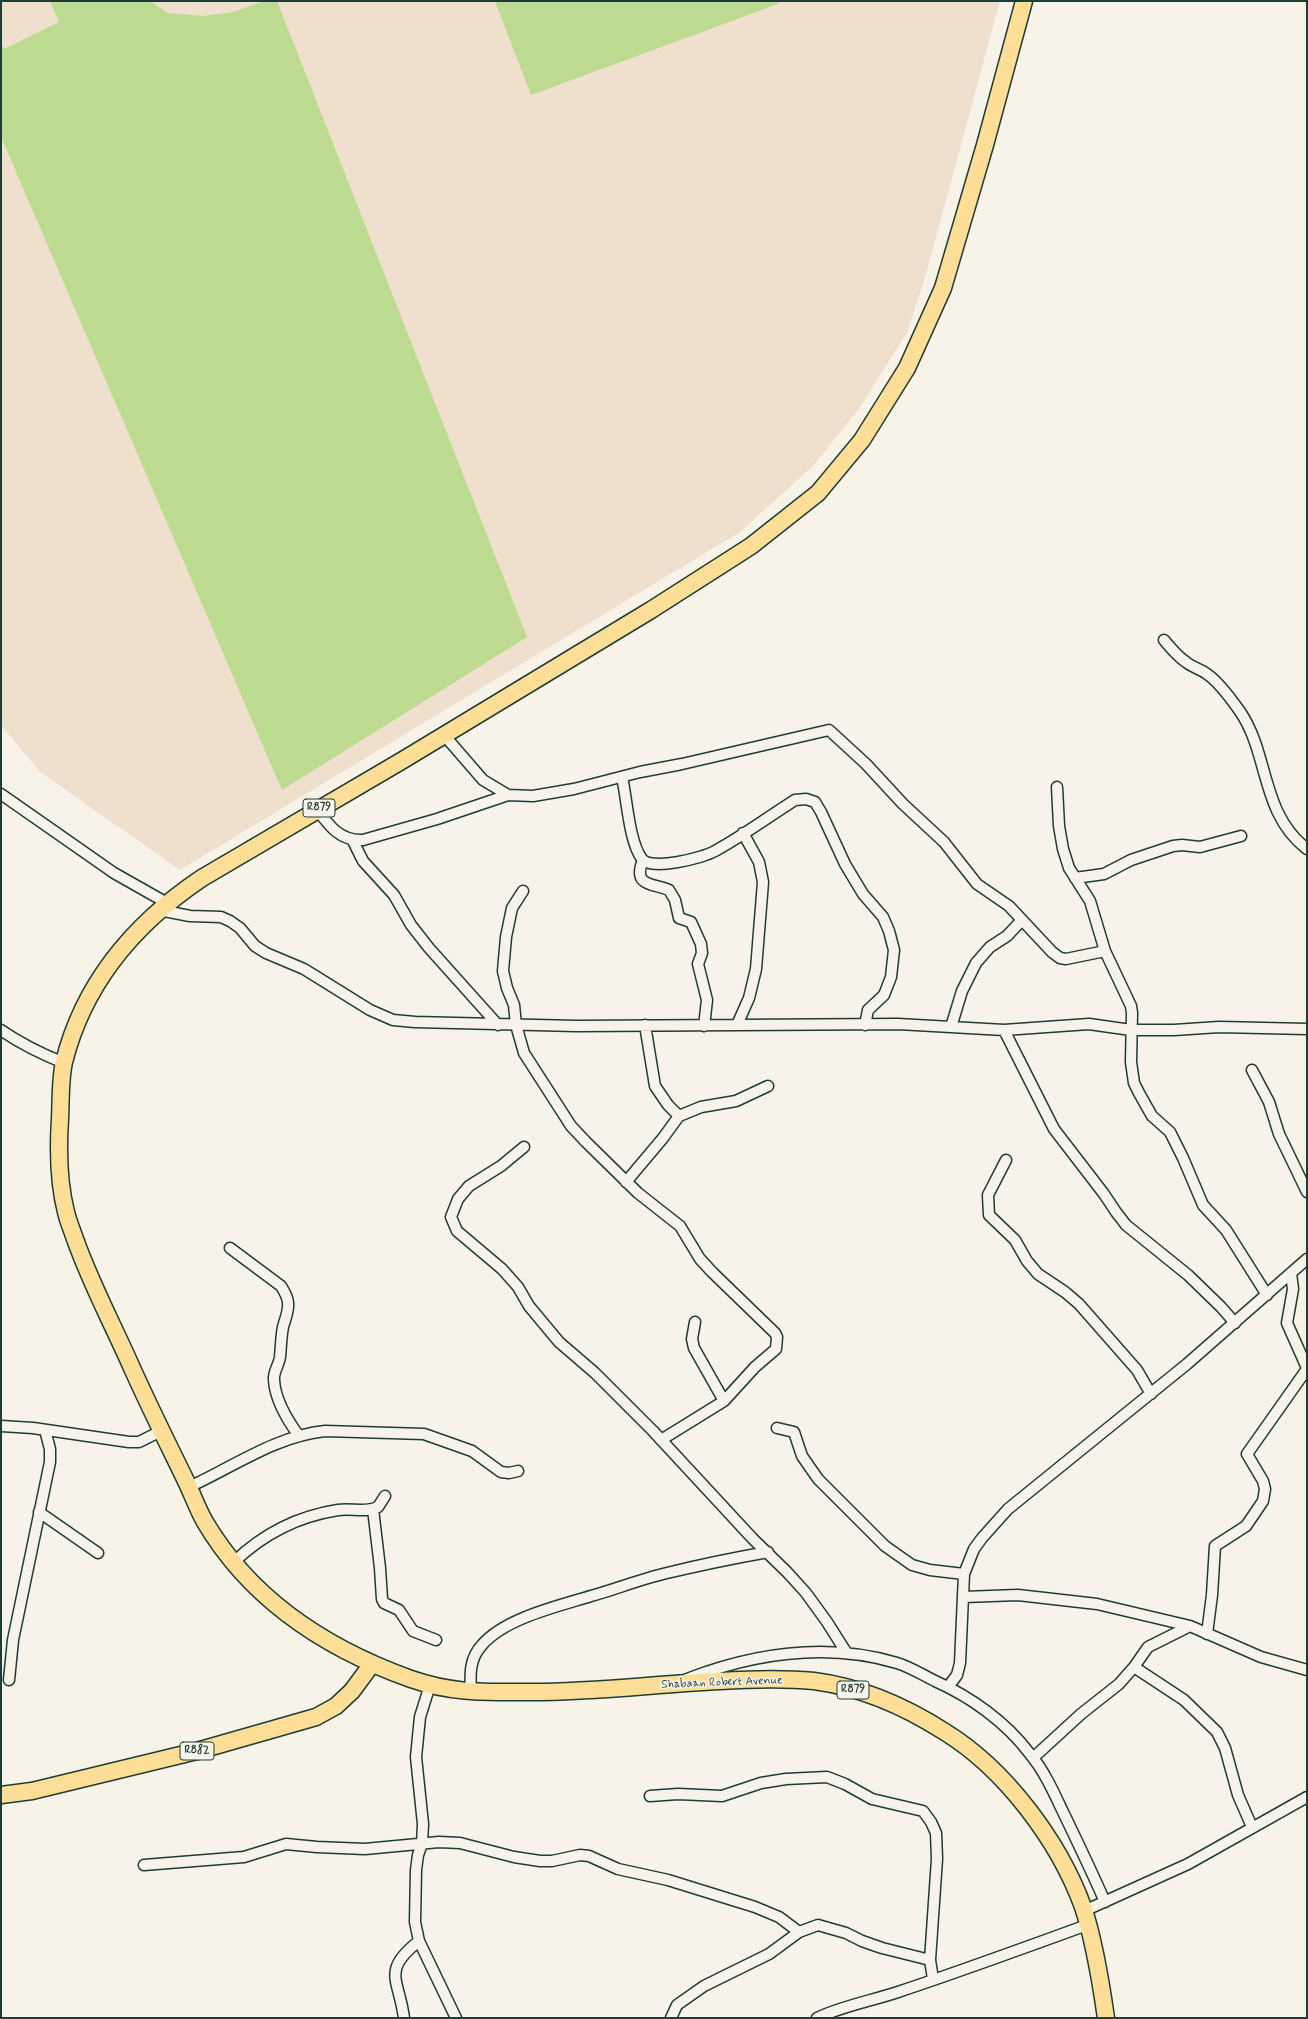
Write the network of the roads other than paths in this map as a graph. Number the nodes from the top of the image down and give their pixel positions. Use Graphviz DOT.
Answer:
graph roads {
  1 [pos="1024,1"];
  2 [pos="1164,640"];
  3 [pos="444,735"];
  4 [pos="622,777"];
  5 [pos="1057,787"];
  6 [pos="1,794"];
  7 [pos="508,795"];
  8 [pos="317,810"];
  9 [pos="743,833"];
  10 [pos="1241,836"];
  11 [pos="353,840"];
  12 [pos="1307,849"];
  13 [pos="643,860"];
  14 [pos="1075,878"];
  15 [pos="523,891"];
  16 [pos="163,907"];
  17 [pos="1021,921"];
  18 [pos="1105,951"];
  19 [pos="498,1025"];
  20 [pos="516,1025"];
  21 [pos="645,1025"];
  22 [pos="737,1025"];
  23 [pos="865,1025"];
  24 [pos="704,1026"];
  25 [pos="951,1027"];
  26 [pos="1307,1029"];
  27 [pos="1,1030"];
  28 [pos="1004,1030"];
  29 [pos="1131,1030"];
  30 [pos="64,1063"];
  31 [pos="1252,1070"];
  32 [pos="768,1086"];
  33 [pos="679,1116"];
  34 [pos="524,1148"];
  35 [pos="1006,1160"];
  36 [pos="626,1182"];
  37 [pos="1307,1192"];
  38 [pos="230,1248"];
  39 [pos="1307,1259"];
  40 [pos="1291,1273"];
  41 [pos="1267,1295"];
  42 [pos="695,1322"];
  43 [pos="1235,1323"];
  44 [pos="1307,1369"];
  45 [pos="1151,1394"];
  46 [pos="724,1401"];
  47 [pos="1,1426"];
  48 [pos="777,1428"];
  49 [pos="45,1430"];
  50 [pos="160,1431"];
  51 [pos="299,1436"];
  52 [pos="661,1440"];
  53 [pos="518,1471"];
  54 [pos="189,1487"];
  55 [pos="385,1496"];
  56 [pos="373,1509"];
  57 [pos="39,1512"];
  58 [pos="768,1552"];
  59 [pos="98,1553"];
  60 [pos="234,1562"];
  61 [pos="964,1574"];
  62 [pos="964,1597"];
  63 [pos="1190,1626"];
  64 [pos="1206,1634"];
  65 [pos="436,1640"];
  66 [pos="846,1652"];
  67 [pos="372,1664"];
  68 [pos="1134,1667"];
  69 [pos="1307,1670"];
  70 [pos="9,1680"];
  71 [pos="422,1683"];
  72 [pos="676,1683"];
  73 [pos="948,1686"];
  74 [pos="471,1693"];
  75 [pos="1033,1758"];
  76 [pos="1,1795"];
  77 [pos="650,1796"];
  78 [pos="1307,1797"];
  79 [pos="1252,1827"];
  80 [pos="422,1844"];
  81 [pos="144,1864"];
  82 [pos="1105,1902"];
  83 [pos="1086,1918"];
  84 [pos="799,1932"];
  85 [pos="419,1941"];
  86 [pos="930,1960"];
  87 [pos="933,1979"];
  88 [pos="404,2018"];
  89 [pos="456,2018"];
  90 [pos="671,2018"];
  91 [pos="817,2018"];
  92 [pos="1106,2018"];
  1 -- 3 [label="main road, R879"];
  2 -- 12 [label="street"];
  3 -- 7 [label="street"];
  3 -- 8 [label="main road, R879"];
  4 -- 7 [label="street"];
  4 -- 13 [label="street"];
  4 -- 17 [label="street"];
  5 -- 14 [label="street"];
  6 -- 16 [label="street"];
  7 -- 11 [label="street"];
  8 -- 11 [label="street"];
  8 -- 16 [label="main road, R879"];
  9 -- 13 [label="street"];
  9 -- 22 [label="street"];
  9 -- 23 [label="street"];
  10 -- 14 [label="street"];
  11 -- 19 [label="street"];
  13 -- 24 [label="street"];
  14 -- 18 [label="street"];
  15 -- 20 [label="street"];
  16 -- 19 [label="street"];
  16 -- 30 [label="main road, R879"];
  17 -- 18 [label="street"];
  17 -- 25 [label="street"];
  18 -- 29 [label="street"];
  19 -- 20 [label="street"];
  20 -- 21 [label="street"];
  20 -- 36 [label="street"];
  21 -- 24 [label="street"];
  21 -- 33 [label="street"];
  22 -- 23 [label="street"];
  22 -- 24 [label="street"];
  23 -- 25 [label="street"];
  25 -- 28 [label="street"];
  26 -- 29 [label="street"];
  27 -- 30 [label="street"];
  28 -- 29 [label="street"];
  28 -- 43 [label="street"];
  29 -- 41 [label="street"];
  30 -- 50 [label="main road, R879"];
  31 -- 37 [label="street"];
  32 -- 33 [label="street"];
  33 -- 36 [label="street"];
  34 -- 52 [label="street"];
  35 -- 45 [label="street"];
  36 -- 46 [label="street"];
  38 -- 51 [label="street"];
  39 -- 40 [label="street"];
  40 -- 41 [label="street"];
  40 -- 44 [label="street"];
  41 -- 43 [label="street"];
  42 -- 46 [label="street"];
  43 -- 45 [label="street"];
  44 -- 64 [label="street"];
  45 -- 61 [label="street"];
  46 -- 52 [label="street"];
  47 -- 49 [label="street"];
  48 -- 61 [label="street"];
  49 -- 50 [label="street"];
  49 -- 57 [label="street"];
  50 -- 54 [label="main road, R879"];
  51 -- 53 [label="street"];
  51 -- 54 [label="street"];
  52 -- 58 [label="street"];
  54 -- 60 [label="main road, R879"];
  55 -- 56 [label="street"];
  56 -- 60 [label="street"];
  56 -- 65 [label="street"];
  57 -- 59 [label="street"];
  57 -- 70 [label="street"];
  58 -- 66 [label="street"];
  58 -- 74 [label="street"];
  60 -- 67 [label="main road, R879"];
  61 -- 62 [label="street"];
  62 -- 63 [label="street"];
  62 -- 73 [label="street"];
  63 -- 64 [label="street"];
  63 -- 68 [label="street"];
  64 -- 69 [label="street"];
  66 -- 72 [label="street"];
  66 -- 73 [label="street"];
  67 -- 71 [label="main road, R879"];
  67 -- 76 [label="main road, R882"];
  68 -- 75 [label="street"];
  68 -- 79 [label="street"];
  71 -- 74 [label="main road, Shabaan Robert Avenue / R879"];
  71 -- 80 [label="street"];
  72 -- 74 [label="main road, Shabaan Robert Avenue / R879"];
  72 -- 83 [label="main road, Shabaan Robert Avenue / R879"];
  73 -- 75 [label="street"];
  75 -- 82 [label="street"];
  77 -- 86 [label="street"];
  78 -- 79 [label="street"];
  79 -- 82 [label="street"];
  80 -- 81 [label="street"];
  80 -- 84 [label="street"];
  80 -- 85 [label="street"];
  82 -- 83 [label="street"];
  83 -- 87 [label="street"];
  83 -- 92 [label="main road, Shabaan Robert Avenue / R879"];
  84 -- 86 [label="street"];
  84 -- 90 [label="street"];
  85 -- 88 [label="street"];
  85 -- 89 [label="street"];
  86 -- 87 [label="street"];
  87 -- 91 [label="street"];
}
